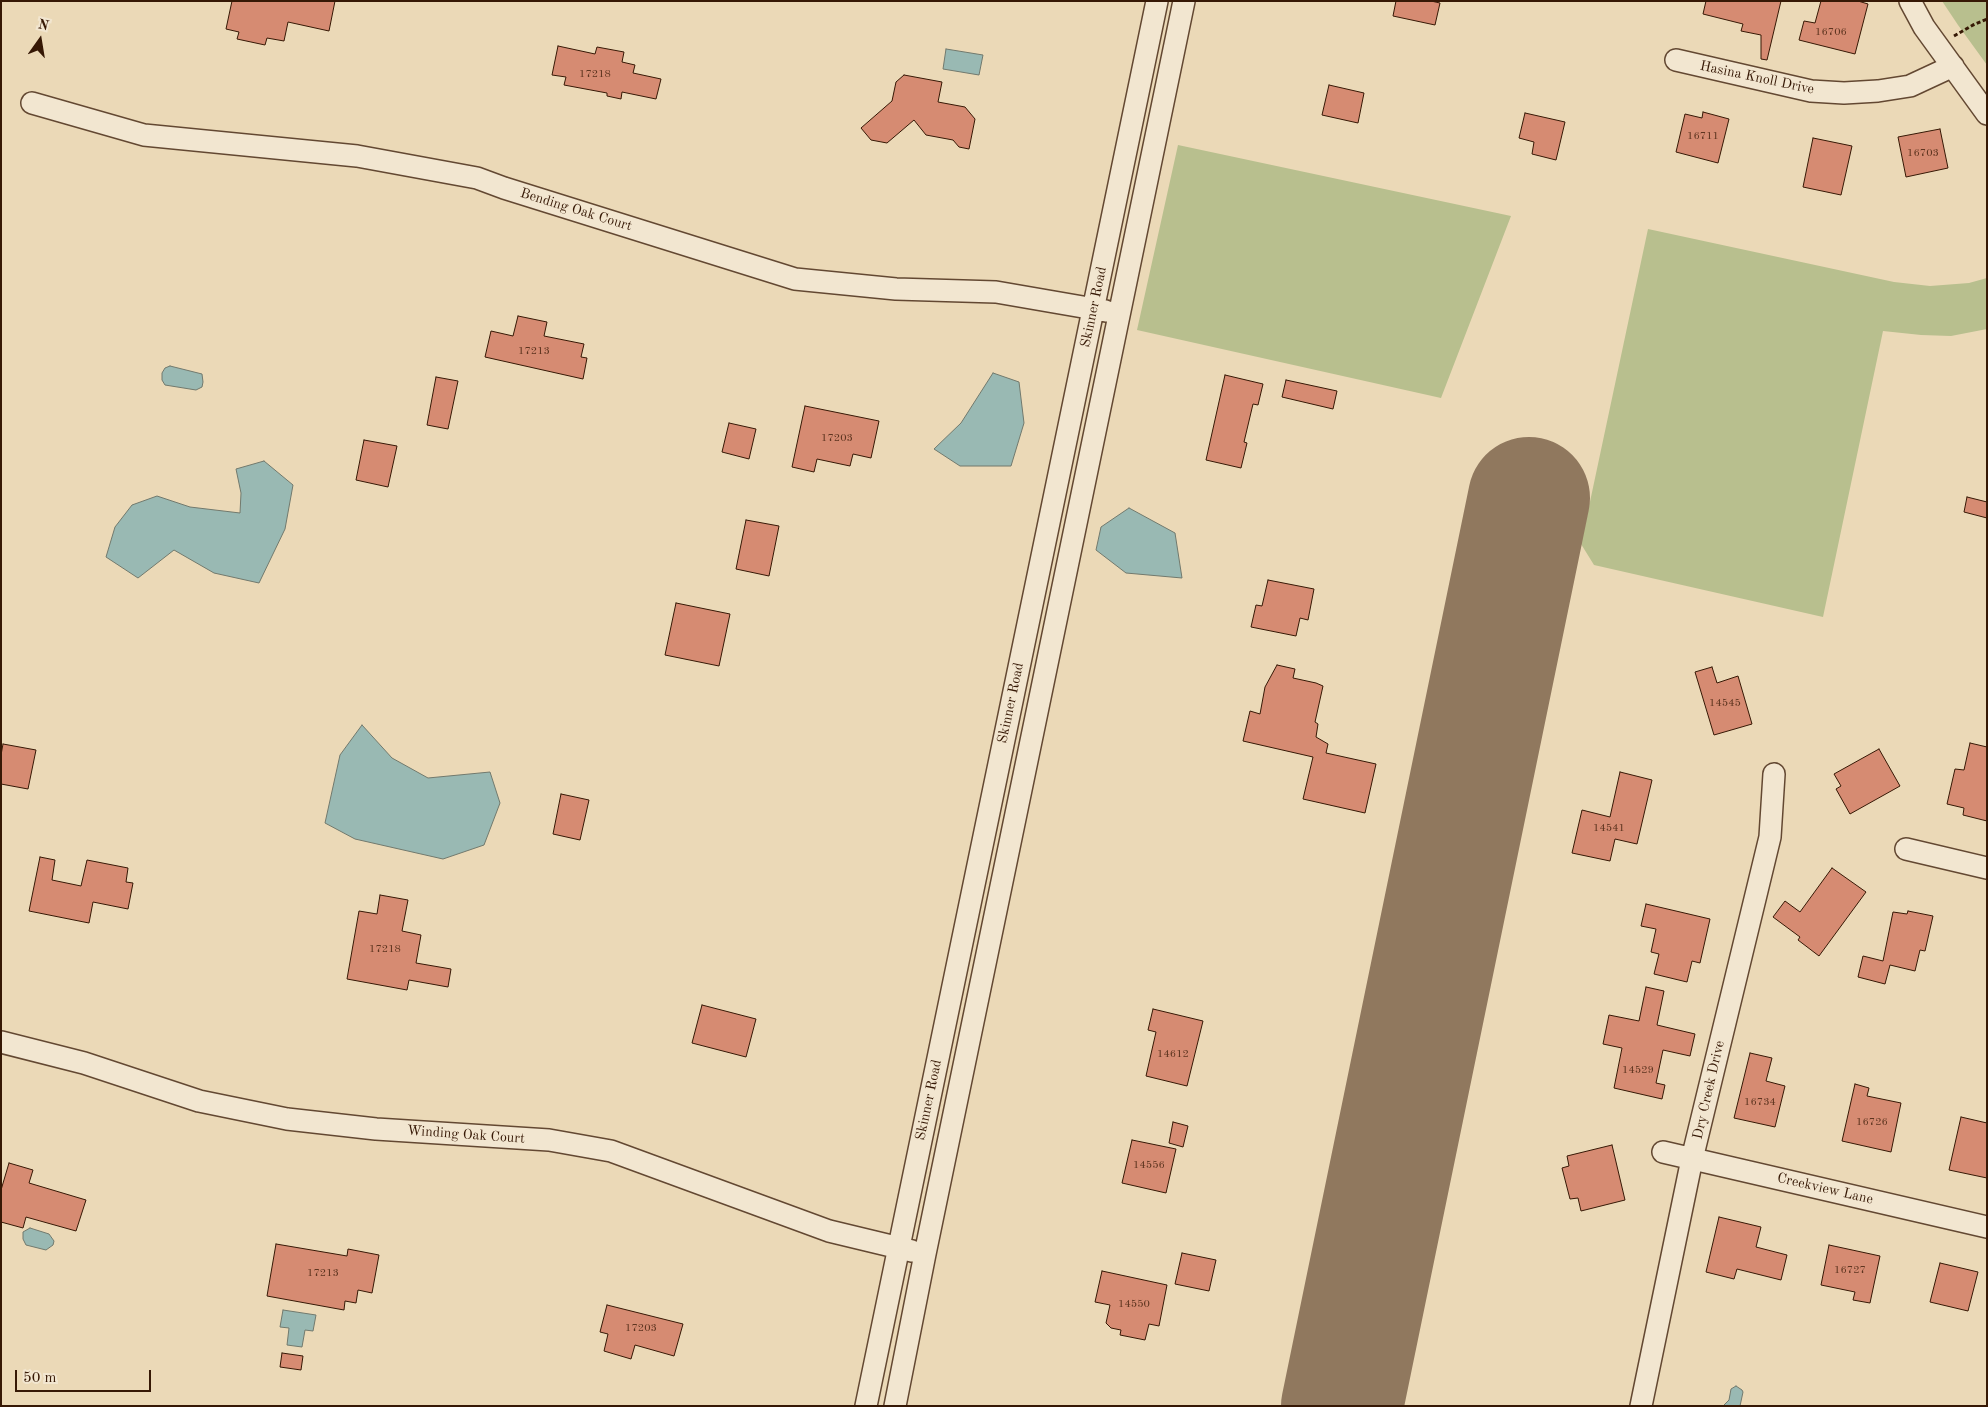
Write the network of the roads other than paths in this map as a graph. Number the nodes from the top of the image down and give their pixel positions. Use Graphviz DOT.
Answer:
graph roads {
  1 [pos="1158,1"];
  2 [pos="1184,1"];
  3 [pos="1910,1"];
  4 [pos="1676,60"];
  5 [pos="1953,66"];
  6 [pos="32,103"];
  7 [pos="1987,114"];
  8 [pos="1094,308"];
  9 [pos="1119,314"];
  10 [pos="1774,774"];
  11 [pos="1906,849"];
  12 [pos="1987,868"];
  13 [pos="1,1042"];
  14 [pos="1663,1152"];
  15 [pos="1692,1159"];
  16 [pos="1987,1227"];
  17 [pos="898,1248"];
  18 [pos="925,1254"];
  19 [pos="866,1406"];
  20 [pos="895,1406"];
  21 [pos="1641,1406"];
  1 -- 8 [label="street, Skinner Road"];
  2 -- 9 [label="street, Skinner Road"];
  3 -- 5 [label="street"];
  4 -- 5 [label="street, Hasina Knoll Drive"];
  5 -- 7 [label="street"];
  6 -- 8 [label="street, Bending Oak Court"];
  8 -- 9 [label="street, Bending Oak Court"];
  8 -- 17 [label="street, Skinner Road"];
  9 -- 18 [label="street, Skinner Road"];
  10 -- 15 [label="street, Dry Creek Drive"];
  11 -- 12 [label="street"];
  13 -- 17 [label="street, Winding Oak Court"];
  14 -- 15 [label="street, Creekview Lane"];
  15 -- 16 [label="street, Creekview Lane"];
  15 -- 21 [label="street, Dry Creek Drive"];
  17 -- 18 [label="street, Winding Oak Court"];
  17 -- 19 [label="street, Skinner Road"];
  18 -- 20 [label="street, Skinner Road"];
}
